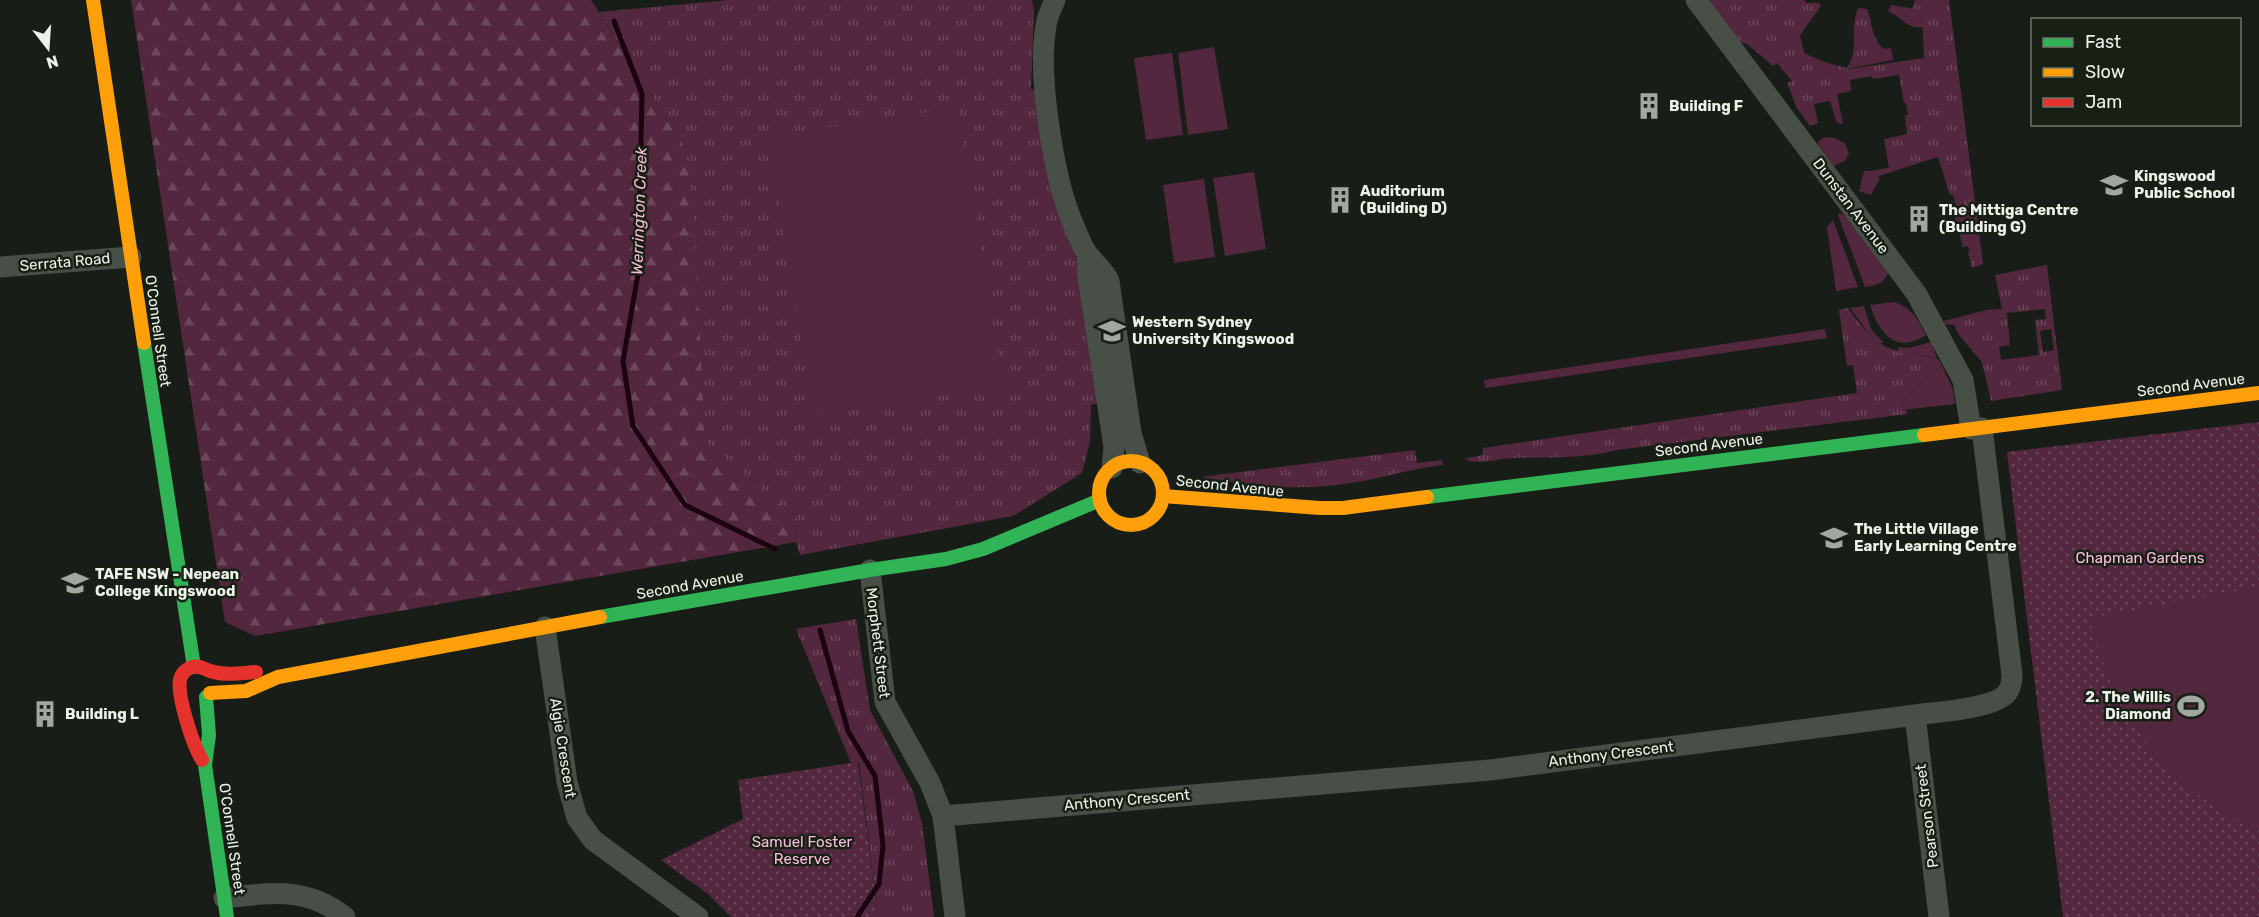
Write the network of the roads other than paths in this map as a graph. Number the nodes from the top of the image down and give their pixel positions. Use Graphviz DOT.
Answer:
graph roads {
  1 [pos="93,0"];
  2 [pos="1696,0"];
  3 [pos="1049,5"];
  4 [pos="1087,253"];
  5 [pos="131,257"];
  6 [pos="0,267"];
  7 [pos="2259,393"];
  8 [pos="1977,428"];
  9 [pos="1140,463"];
  10 [pos="1112,468"];
  11 [pos="1163,496"];
  12 [pos="1100,500"];
  13 [pos="870,570"];
  14 [pos="544,627"];
  15 [pos="201,668"];
  16 [pos="278,677"];
  17 [pos="182,692"];
  18 [pos="208,695"];
  19 [pos="1915,715"];
  20 [pos="205,765"];
  21 [pos="943,816"];
  22 [pos="225,908"];
  23 [pos="345,917"];
  24 [pos="698,917"];
  25 [pos="955,917"];
  26 [pos="1939,917"];
  1 -- 5 [label="street, O'Connell Street"];
  2 -- 8 [label="street, Dunstan Avenue"];
  3 -- 4 [label="street"];
  4 -- 9 [label="street"];
  4 -- 10 [label="street"];
  5 -- 6 [label="street, Serrata Road"];
  5 -- 15 [label="street, O'Connell Street"];
  7 -- 8 [label="street, Second Avenue"];
  8 -- 11 [label="street, Second Avenue"];
  8 -- 19 [label="street, Anthony Crescent"];
  9 -- 10 [label="street"];
  9 -- 11 [label="street"];
  10 -- 12 [label="street"];
  11 -- 12 [label="street"];
  12 -- 13 [label="street, Second Avenue"];
  13 -- 14 [label="street, Second Avenue"];
  13 -- 21 [label="street, Morphett Street"];
  14 -- 16 [label="street, Second Avenue"];
  14 -- 24 [label="street, Algie Crescent"];
  15 -- 16 [label="street, Second Avenue"];
  15 -- 17 [label="street"];
  15 -- 18 [label="street"];
  16 -- 18 [label="street, Second Avenue"];
  17 -- 18 [label="street"];
  17 -- 20 [label="street, O'Connell Street"];
  18 -- 20 [label="street, O'Connell Street"];
  19 -- 21 [label="street, Anthony Crescent"];
  19 -- 26 [label="street, Pearson Street"];
  20 -- 22 [label="street, O'Connell Street"];
  21 -- 25 [label="street, Morphett Street"];
  22 -- 23 [label="street"];
}
